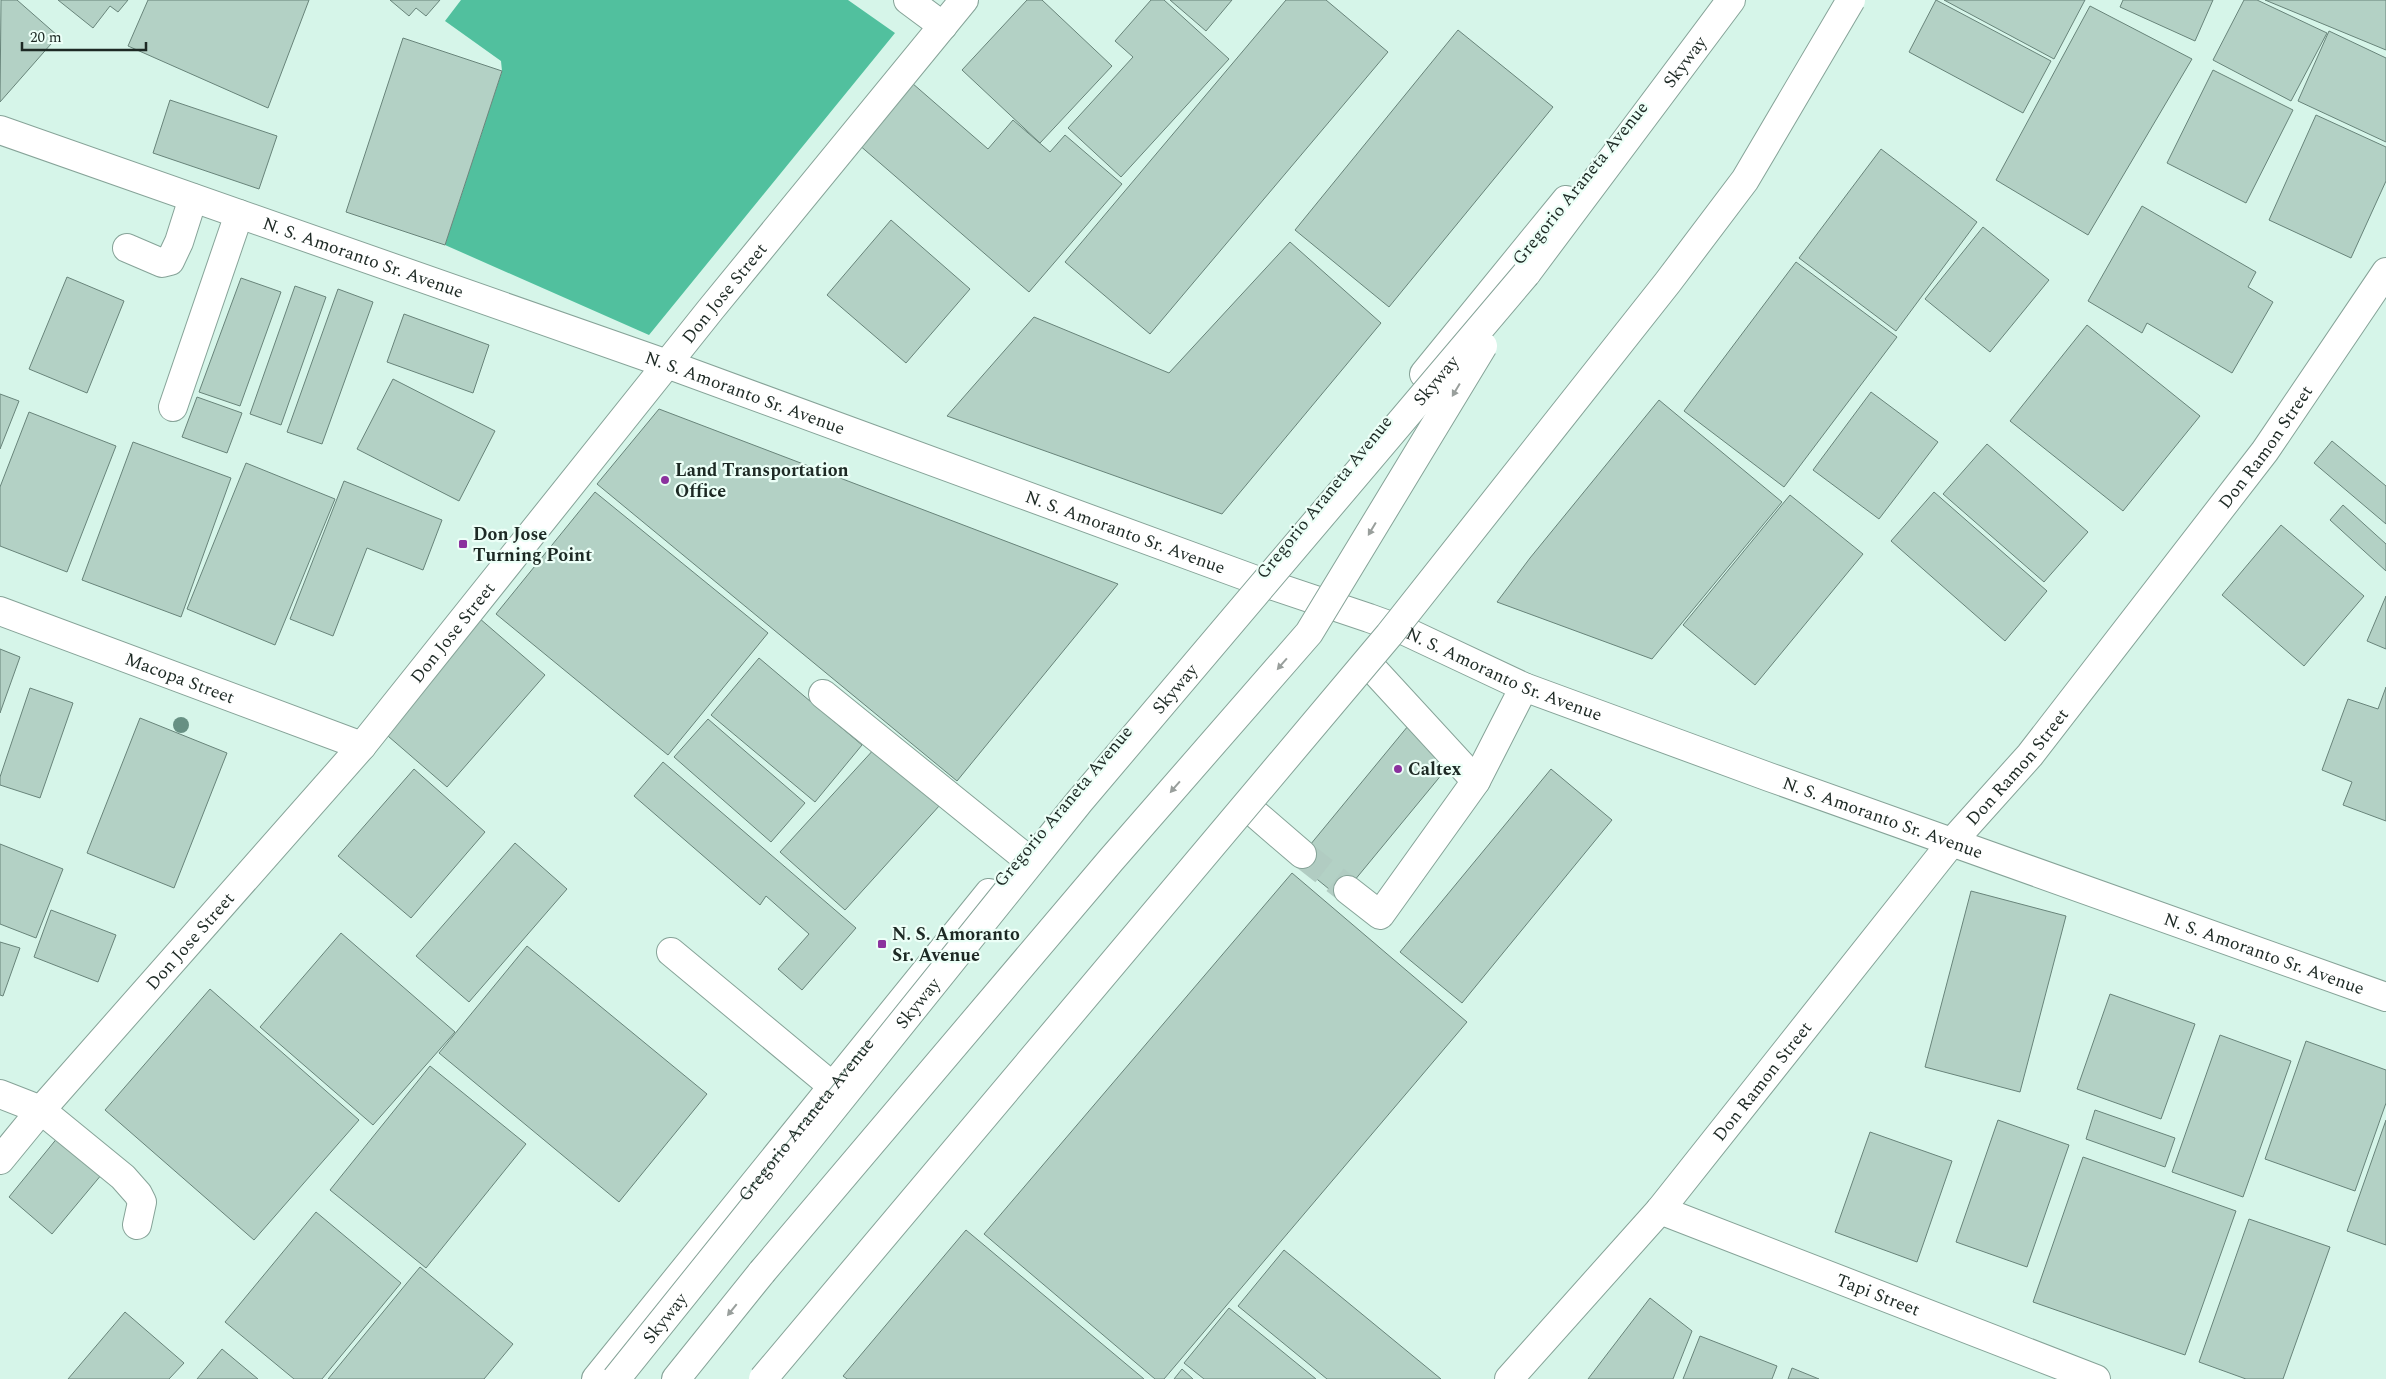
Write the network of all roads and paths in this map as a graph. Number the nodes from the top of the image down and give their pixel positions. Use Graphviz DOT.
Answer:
graph roads {
  1 [pos="908,0"];
  2 [pos="964,0"];
  3 [pos="1719,0"];
  4 [pos="1731,0"];
  5 [pos="1851,0"];
  6 [pos="1866,0"];
  7 [pos="943,26"];
  8 [pos="0,130"];
  9 [pos="192,198"];
  10 [pos="239,214"];
  11 [pos="127,248"];
  12 [pos="2386,272"];
  13 [pos="1526,274"];
  14 [pos="667,364"];
  15 [pos="174,407"];
  16 [pos="1256,580"];
  17 [pos="0,611"];
  18 [pos="1405,631"];
  19 [pos="1372,668"];
  20 [pos="1524,687"];
  21 [pos="823,694"];
  22 [pos="362,746"];
  23 [pos="1476,781"];
  24 [pos="1252,812"];
  25 [pos="1952,842"];
  26 [pos="1021,854"];
  27 [pos="1302,854"];
  28 [pos="1348,890"];
  29 [pos="671,952"];
  30 [pos="2386,996"];
  31 [pos="831,1085"];
  32 [pos="0,1094"];
  33 [pos="41,1110"];
  34 [pos="0,1160"];
  35 [pos="1660,1210"];
  36 [pos="137,1225"];
  37 [pos="596,1379"];
  38 [pos="616,1379"];
  39 [pos="676,1379"];
  40 [pos="763,1379"];
  41 [pos="781,1379"];
  42 [pos="1509,1379"];
  43 [pos="2096,1379"];
  1 -- 7 [label="main road"];
  2 -- 7 [label="main road, Don Jose Street"];
  3 -- 16 [label="main road, Gregorio Araneta Avenue"];
  4 -- 13 [label="main road, Skyway"];
  5 -- 40 [label="main road, bridge"];
  6 -- 18 [label="main road"];
  7 -- 14 [label="main road, Don Jose Street"];
  8 -- 9 [label="main road, N. S. Amoranto Sr. Avenue"];
  9 -- 10 [label="main road, N. S. Amoranto Sr. Avenue"];
  9 -- 11 [label="main road"];
  10 -- 14 [label="main road, N. S. Amoranto Sr. Avenue"];
  10 -- 15 [label="main road"];
  12 -- 25 [label="main road, Don Ramon Street"];
  13 -- 38 [label="main road, Skyway, bridge"];
  13 -- 39 [label="main road, one-way, bridge"];
  14 -- 16 [label="main road, N. S. Amoranto Sr. Avenue"];
  14 -- 22 [label="main road, Don Jose Street"];
  16 -- 18 [label="main road, N. S. Amoranto Sr. Avenue"];
  16 -- 26 [label="main road, Gregorio Araneta Avenue"];
  17 -- 22 [label="main road, Macopa Street"];
  18 -- 19 [label="main road"];
  18 -- 20 [label="main road, N. S. Amoranto Sr. Avenue"];
  19 -- 23 [label="main road"];
  19 -- 24 [label="main road"];
  20 -- 23 [label="main road"];
  20 -- 25 [label="main road, N. S. Amoranto Sr. Avenue"];
  21 -- 26 [label="main road"];
  22 -- 33 [label="main road, Don Jose Street"];
  23 -- 28 [label="main road"];
  24 -- 27 [label="main road"];
  24 -- 41 [label="main road"];
  25 -- 30 [label="main road, N. S. Amoranto Sr. Avenue"];
  25 -- 35 [label="main road, Don Ramon Street"];
  26 -- 31 [label="main road, Gregorio Araneta Avenue"];
  29 -- 31 [label="main road"];
  31 -- 37 [label="main road, Gregorio Araneta Avenue"];
  32 -- 33 [label="main road"];
  33 -- 34 [label="main road, Don Jose Street"];
  33 -- 36 [label="main road"];
  35 -- 42 [label="main road, Don Ramon Street"];
  35 -- 43 [label="main road, Tapi Street"];
}
